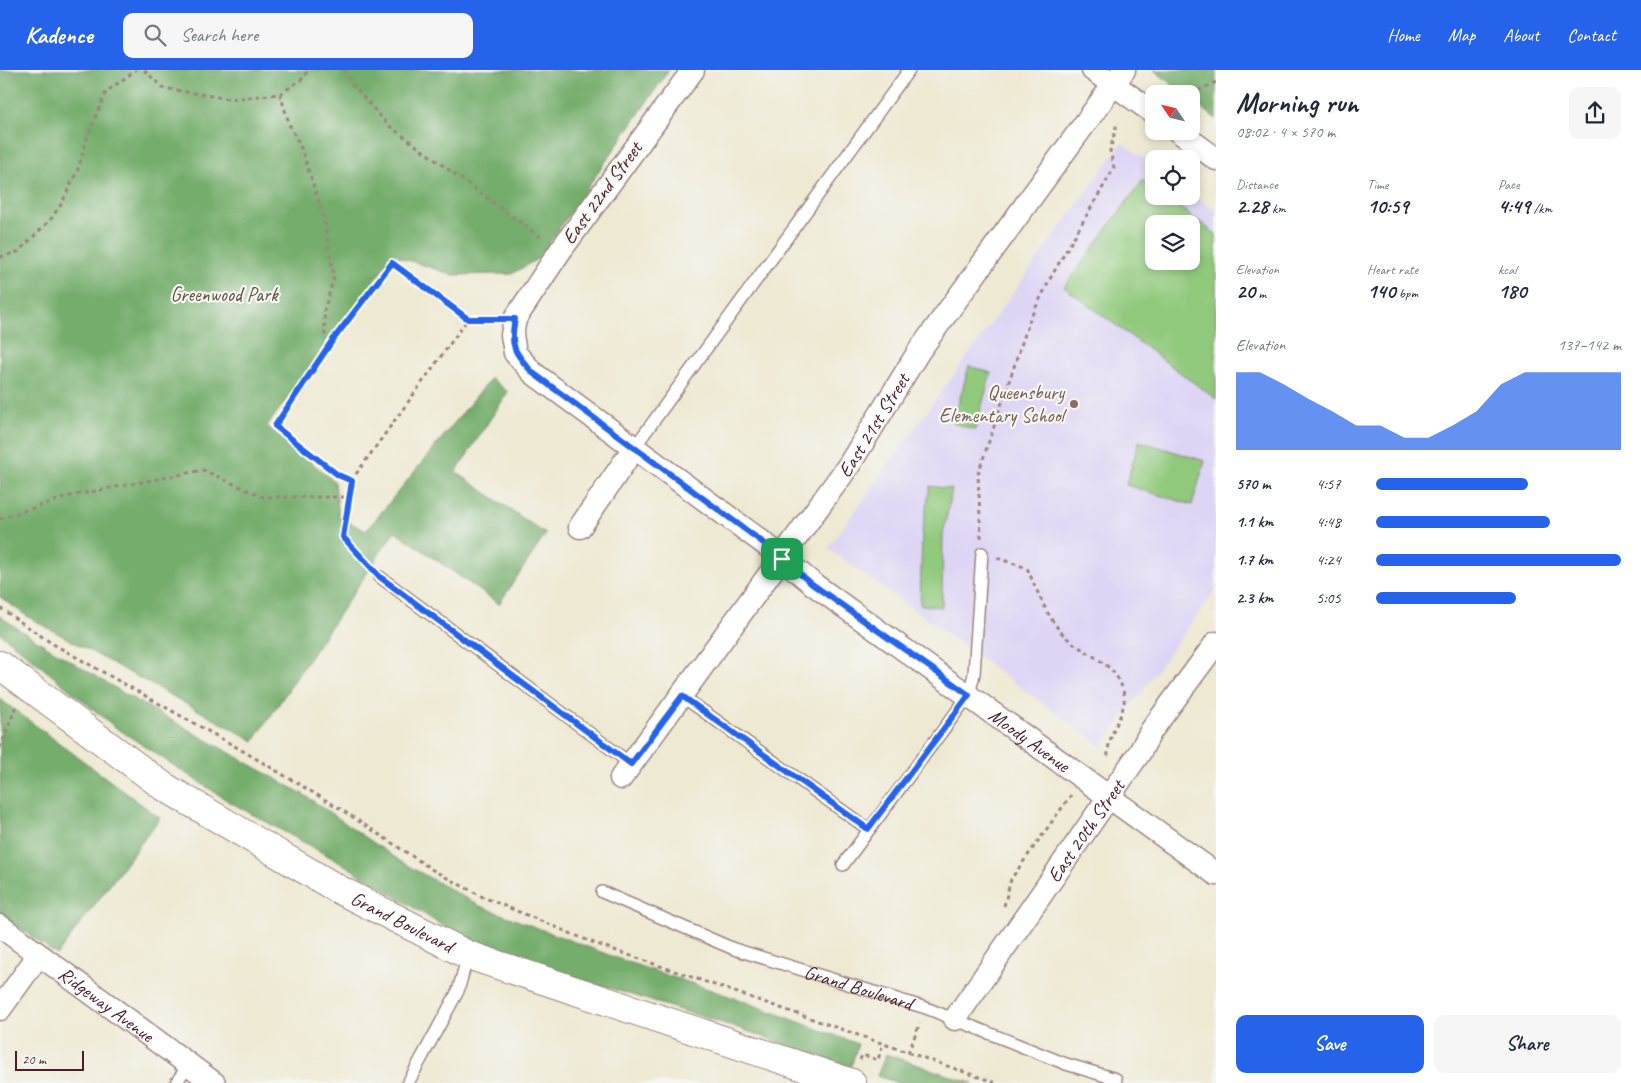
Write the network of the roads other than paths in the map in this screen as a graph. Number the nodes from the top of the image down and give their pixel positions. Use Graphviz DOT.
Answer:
graph roads {
  1 [pos="693,70"];
  2 [pos="909,70"];
  3 [pos="1092,70"];
  4 [pos="1118,77"];
  5 [pos="1145,104"];
  6 [pos="1191,140"];
  7 [pos="1216,158"];
  8 [pos="515,319"];
  9 [pos="634,448"];
  10 [pos="580,527"];
  11 [pos="982,553"];
  12 [pos="782,559"];
  13 [pos="380,577"];
  14 [pos="1216,643"];
  15 [pos="0,665"];
  16 [pos="969,695"];
  17 [pos="682,696"];
  18 [pos="626,771"];
  19 [pos="1107,797"];
  20 [pos="868,829"];
  21 [pos="843,866"];
  22 [pos="1216,874"];
  23 [pos="602,892"];
  24 [pos="0,926"];
  25 [pos="468,955"];
  26 [pos="38,956"];
  27 [pos="0,1009"];
  28 [pos="955,1019"];
  29 [pos="189,1064"];
  30 [pos="855,1074"];
  31 [pos="1116,1080"];
  32 [pos="176,1083"];
  33 [pos="214,1083"];
  34 [pos="408,1083"];
  1 -- 8 [label="street, East 22nd Street"];
  2 -- 9 [label="lane"];
  3 -- 4 [label="street"];
  4 -- 5 [label="street"];
  4 -- 12 [label="street, East 21st Street"];
  6 -- 7 [label="street"];
  8 -- 9 [label="street, Moody Avenue"];
  9 -- 10 [label="street"];
  9 -- 12 [label="street, Moody Avenue"];
  11 -- 16 [label="lane"];
  12 -- 16 [label="street, Moody Avenue"];
  12 -- 17 [label="street, East 21st Street"];
  13 -- 18 [label="lane"];
  14 -- 19 [label="street, East 20th Street"];
  15 -- 25 [label="street, Grand Boulevard"];
  16 -- 19 [label="street, Moody Avenue"];
  16 -- 20 [label="lane"];
  17 -- 18 [label="street, East 21st Street"];
  17 -- 20 [label="lane"];
  19 -- 22 [label="street, Moody Avenue"];
  19 -- 28 [label="street, East 20th Street"];
  20 -- 21 [label="lane"];
  23 -- 28 [label="lane, Grand Boulevard"];
  24 -- 26 [label="street, Ridgeway Avenue"];
  25 -- 30 [label="street, Grand Boulevard"];
  25 -- 34 [label="lane"];
  26 -- 27 [label="street"];
  26 -- 29 [label="street, Ridgeway Avenue"];
  28 -- 31 [label="lane, Grand Boulevard"];
  29 -- 32 [label="lane"];
  29 -- 33 [label="street, Ridgeway Avenue"];
}
